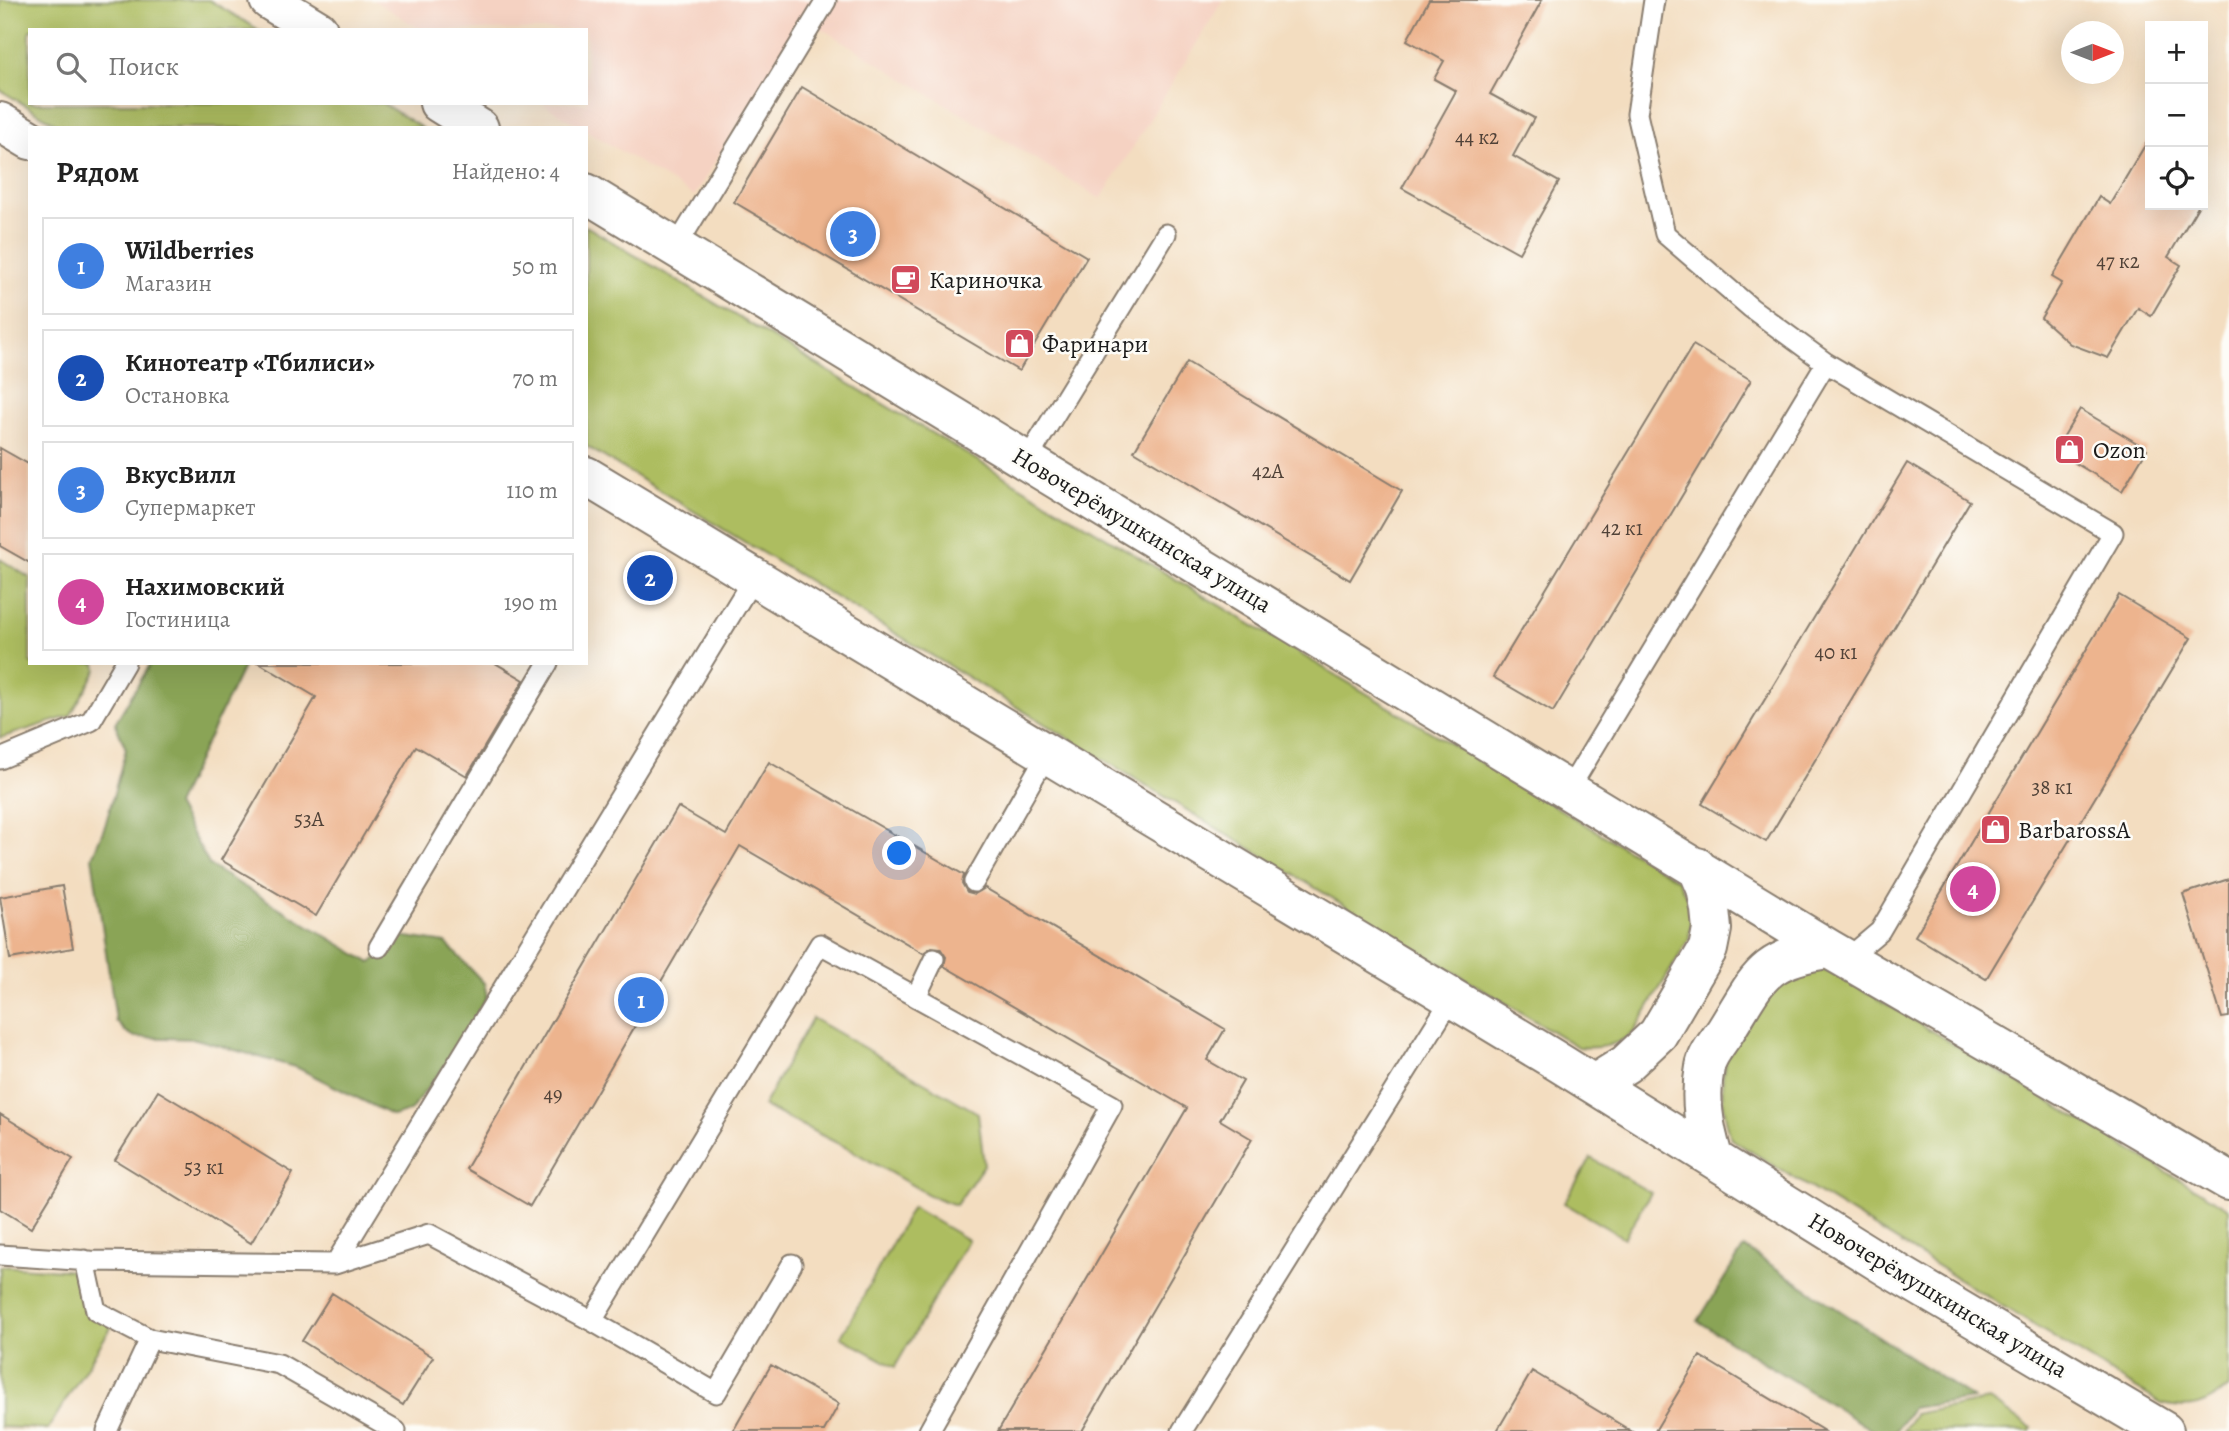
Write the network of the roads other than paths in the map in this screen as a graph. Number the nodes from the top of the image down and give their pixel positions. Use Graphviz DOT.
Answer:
graph roads {
  1 [pos="269,0"];
  2 [pos="824,0"];
  3 [pos="1654,0"];
  4 [pos="315,28"];
  5 [pos="442,105"];
  6 [pos="0,122"];
  7 [pos="477,126"];
  8 [pos="28,139"];
  9 [pos="588,193"];
  10 [pos="1166,234"];
  11 [pos="676,247"];
  12 [pos="1826,363"];
  13 [pos="1027,460"];
  14 [pos="588,477"];
  15 [pos="754,577"];
  16 [pos="124,665"];
  17 [pos="547,665"];
  18 [pos="1047,754"];
  19 [pos="0,759"];
  20 [pos="1569,789"];
  21 [pos="1697,867"];
  22 [pos="974,882"];
  23 [pos="379,947"];
  24 [pos="1838,954"];
  25 [pos="934,959"];
  26 [pos="916,997"];
  27 [pos="1452,998"];
  28 [pos="1594,1084"];
  29 [pos="1713,1157"];
  30 [pos="2229,1181"];
  31 [pos="0,1255"];
  32 [pos="85,1260"];
  33 [pos="335,1264"];
  34 [pos="792,1264"];
  35 [pos="592,1321"];
  36 [pos="150,1339"];
  37 [pos="107,1431"];
  38 [pos="396,1431"];
  39 [pos="929,1431"];
  40 [pos="1182,1431"];
  41 [pos="2164,1431"];
  1 -- 4 [label="street"];
  2 -- 11 [label="lane"];
  3 -- 12 [label="lane"];
  5 -- 7 [label="street"];
  6 -- 8 [label="street"];
  9 -- 11 [label="street, Новочерёмушкинская улица"];
  10 -- 13 [label="lane"];
  11 -- 13 [label="street, Новочерёмушкинская улица"];
  12 -- 20 [label="lane"];
  12 -- 24 [label="lane"];
  13 -- 20 [label="street, Новочерёмушкинская улица"];
  14 -- 15 [label="street, Новочерёмушкинская улица"];
  15 -- 18 [label="street, Новочерёмушкинская улица"];
  15 -- 33 [label="lane"];
  16 -- 19 [label="lane"];
  17 -- 23 [label="lane"];
  18 -- 22 [label="lane"];
  18 -- 27 [label="street, Новочерёмушкинская улица"];
  20 -- 21 [label="street, Новочерёмушкинская улица"];
  21 -- 24 [label="street, Новочерёмушкинская улица"];
  21 -- 28 [label="street"];
  24 -- 29 [label="street"];
  24 -- 30 [label="street, Новочерёмушкинская улица"];
  25 -- 26 [label="lane"];
  26 -- 35 [label="lane"];
  26 -- 39 [label="lane"];
  27 -- 28 [label="street, Новочерёмушкинская улица"];
  27 -- 40 [label="lane"];
  28 -- 29 [label="street, Новочерёмушкинская улица"];
  29 -- 41 [label="street, Новочерёмушкинская улица"];
  31 -- 32 [label="lane"];
  32 -- 33 [label="lane"];
  32 -- 36 [label="lane"];
  33 -- 35 [label="lane"];
  34 -- 35 [label="lane"];
  36 -- 37 [label="lane"];
  36 -- 38 [label="lane"];
}
